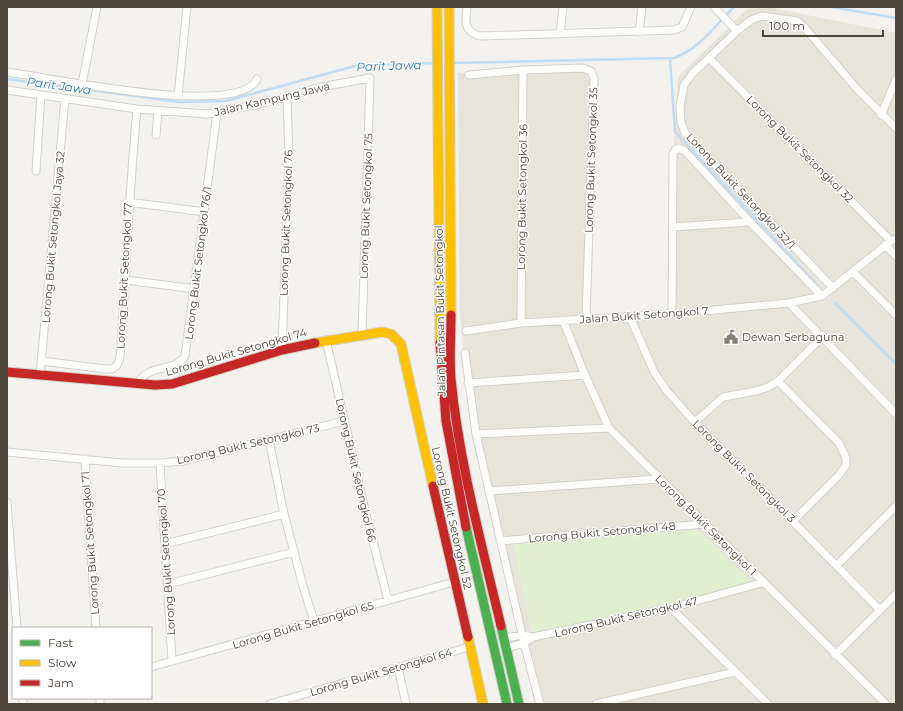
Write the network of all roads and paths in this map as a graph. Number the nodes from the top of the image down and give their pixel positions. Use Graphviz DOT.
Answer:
graph roads {
  1 [pos="97,7"];
  2 [pos="187,7"];
  3 [pos="437,7"];
  4 [pos="450,7"];
  5 [pos="467,7"];
  6 [pos="563,7"];
  7 [pos="642,7"];
  8 [pos="691,7"];
  9 [pos="715,8"];
  10 [pos="737,31"];
  11 [pos="639,32"];
  12 [pos="560,34"];
  13 [pos="709,58"];
  14 [pos="523,70"];
  15 [pos="7,72"];
  16 [pos="469,75"];
  17 [pos="370,78"];
  18 [pos="257,79"];
  19 [pos="896,80"];
  20 [pos="82,84"];
  21 [pos="7,90"];
  22 [pos="41,95"];
  23 [pos="178,96"];
  24 [pos="287,97"];
  25 [pos="66,98"];
  26 [pos="137,109"];
  27 [pos="158,112"];
  28 [pos="217,113"];
  29 [pos="881,115"];
  30 [pos="896,128"];
  31 [pos="156,135"];
  32 [pos="36,171"];
  33 [pos="128,202"];
  34 [pos="205,212"];
  35 [pos="750,222"];
  36 [pos="672,227"];
  37 [pos="891,241"];
  38 [pos="896,256"];
  39 [pos="853,272"];
  40 [pos="126,280"];
  41 [pos="833,288"];
  42 [pos="195,289"];
  43 [pos="822,296"];
  44 [pos="789,303"];
  45 [pos="672,314"];
  46 [pos="896,315"];
  47 [pos="630,316"];
  48 [pos="586,319"];
  49 [pos="563,320"];
  50 [pos="520,323"];
  51 [pos="466,331"];
  52 [pos="362,334"];
  53 [pos="823,336"];
  54 [pos="397,339"];
  55 [pos="326,340"];
  56 [pos="282,350"];
  57 [pos="465,353"];
  58 [pos="42,361"];
  59 [pos="7,372"];
  60 [pos="40,375"];
  61 [pos="585,375"];
  62 [pos="778,381"];
  63 [pos="138,383"];
  64 [pos="468,383"];
  65 [pos="896,414"];
  66 [pos="344,421"];
  67 [pos="695,422"];
  68 [pos="609,428"];
  69 [pos="476,434"];
  70 [pos="269,440"];
  71 [pos="7,452"];
  72 [pos="85,459"];
  73 [pos="160,463"];
  74 [pos="659,479"];
  75 [pos="489,491"];
  76 [pos="7,502"];
  77 [pos="896,506"];
  78 [pos="284,514"];
  79 [pos="793,521"];
  80 [pos="705,524"];
  81 [pos="500,541"];
  82 [pos="165,544"];
  83 [pos="294,552"];
  84 [pos="837,565"];
  85 [pos="454,582"];
  86 [pos="764,582"];
  87 [pos="168,584"];
  88 [pos="896,594"];
  89 [pos="388,600"];
  90 [pos="671,608"];
  91 [pos="880,610"];
  92 [pos="314,621"];
  93 [pos="17,627"];
  94 [pos="96,627"];
  95 [pos="523,639"];
  96 [pos="506,643"];
  97 [pos="470,647"];
  98 [pos="835,655"];
  99 [pos="172,661"];
  100 [pos="398,667"];
  101 [pos="152,668"];
  102 [pos="735,672"];
  103 [pos="283,702"];
  104 [pos="270,704"];
  105 [pos="406,704"];
  106 [pos="483,704"];
  107 [pos="507,704"];
  108 [pos="519,704"];
  109 [pos="540,704"];
  110 [pos="596,704"];
  111 [pos="768,704"];
  112 [pos="886,704"];
  1 -- 20 [label="street"];
  2 -- 23 [label="street"];
  3 -- 107 [label="main road, Jalan Pintasan Bukit Setongkol"];
  4 -- 96 [label="main road, Jalan Pintasan Bukit Setongkol"];
  5 -- 12 [label="street"];
  6 -- 12 [label="street"];
  7 -- 11 [label="street"];
  8 -- 11 [label="street"];
  9 -- 10 [label="street"];
  10 -- 13 [label="street, Lorong Bukit Setongkol 32/1"];
  10 -- 29 [label="street, Lorong Bukit Setongkol 32/1"];
  11 -- 12 [label="street"];
  13 -- 37 [label="street, Lorong Bukit Setongkol 32"];
  13 -- 41 [label="street, Lorong Bukit Setongkol 32/1"];
  14 -- 16 [label="street, Lorong Bukit Setongkol 35"];
  14 -- 48 [label="street, Lorong Bukit Setongkol 35"];
  14 -- 50 [label="street, Lorong Bukit Setongkol 36"];
  15 -- 20 [label="street, Jalan Kampung Jawa"];
  17 -- 24 [label="street, Jalan Kampung Jawa"];
  17 -- 52 [label="street, Lorong Bukit Setongkol 75"];
  18 -- 23 [label="street, Jalan Kampung Jawa"];
  19 -- 29 [label="street"];
  20 -- 23 [label="street, Jalan Kampung Jawa"];
  21 -- 22 [label="street, Jalan Kampung Jawa"];
  22 -- 25 [label="street, Jalan Kampung Jawa"];
  22 -- 32 [label="street"];
  24 -- 28 [label="street, Jalan Kampung Jawa"];
  24 -- 56 [label="street, Lorong Bukit Setongkol 76"];
  25 -- 26 [label="street, Jalan Kampung Jawa"];
  25 -- 58 [label="street, Lorong Bukit Setongkol Jaya 32"];
  26 -- 27 [label="street, Jalan Kampung Jawa"];
  26 -- 33 [label="street, Lorong Bukit Setongkol 77"];
  27 -- 28 [label="street, Jalan Kampung Jawa"];
  27 -- 31 [label="street"];
  28 -- 34 [label="street, Lorong Bukit Setongkol 76/1"];
  29 -- 30 [label="street, Lorong Bukit Setongkol 32/1"];
  33 -- 34 [label="street"];
  33 -- 40 [label="street, Lorong Bukit Setongkol 77"];
  34 -- 42 [label="street, Lorong Bukit Setongkol 76/1"];
  35 -- 36 [label="street"];
  35 -- 36 [label="street"];
  35 -- 43 [label="street"];
  36 -- 45 [label="street"];
  37 -- 38 [label="street, Lorong Bukit Setongkol 32"];
  37 -- 39 [label="street"];
  39 -- 41 [label="street"];
  39 -- 46 [label="street"];
  40 -- 42 [label="street"];
  40 -- 58 [label="street, Lorong Bukit Setongkol 77"];
  41 -- 43 [label="street"];
  42 -- 63 [label="street, Lorong Bukit Setongkol 76/1"];
  43 -- 44 [label="street, Jalan Bukit Setongkol 7"];
  44 -- 45 [label="street, Jalan Bukit Setongkol 7"];
  44 -- 53 [label="street"];
  45 -- 47 [label="street, Jalan Bukit Setongkol 7"];
  47 -- 48 [label="street, Jalan Bukit Setongkol 7"];
  47 -- 67 [label="street, Lorong Bukit Setongkol 3"];
  48 -- 49 [label="street, Jalan Bukit Setongkol 7"];
  49 -- 50 [label="street, Jalan Bukit Setongkol 7"];
  49 -- 61 [label="street, Lorong Bukit Setongkol 1"];
  50 -- 51 [label="street, Jalan Bukit Setongkol 7"];
  52 -- 54 [label="main road, Lorong Bukit Setongkol 74"];
  52 -- 55 [label="main road, Lorong Bukit Setongkol 74"];
  53 -- 62 [label="street"];
  53 -- 65 [label="street"];
  54 -- 85 [label="main road, Lorong Bukit Setongkol 52"];
  55 -- 56 [label="main road, Lorong Bukit Setongkol 74"];
  55 -- 66 [label="street, Lorong Bukit Setongkol 66"];
  56 -- 63 [label="main road, Lorong Bukit Setongkol 74"];
  57 -- 64 [label="street"];
  58 -- 60 [label="street, Lorong Bukit Setongkol Jaya 32"];
  59 -- 60 [label="main road, Lorong Bukit Setongkol 74"];
  60 -- 63 [label="main road, Lorong Bukit Setongkol 74"];
  61 -- 64 [label="street"];
  61 -- 68 [label="street, Lorong Bukit Setongkol 1"];
  62 -- 67 [label="street"];
  62 -- 79 [label="street"];
  64 -- 69 [label="street"];
  66 -- 70 [label="street, Lorong Bukit Setongkol 73"];
  66 -- 89 [label="street, Lorong Bukit Setongkol 66"];
  67 -- 79 [label="street, Lorong Bukit Setongkol 3"];
  68 -- 69 [label="street"];
  68 -- 74 [label="street, Lorong Bukit Setongkol 1"];
  69 -- 75 [label="street"];
  70 -- 73 [label="street, Lorong Bukit Setongkol 73"];
  70 -- 78 [label="street"];
  71 -- 72 [label="street, Lorong Bukit Setongkol 73"];
  72 -- 73 [label="street, Lorong Bukit Setongkol 73"];
  72 -- 94 [label="street, Lorong Bukit Setongkol 71"];
  73 -- 82 [label="street, Lorong Bukit Setongkol 70"];
  74 -- 75 [label="street"];
  74 -- 80 [label="street, Lorong Bukit Setongkol 1"];
  75 -- 81 [label="street"];
  76 -- 93 [label="street"];
  77 -- 84 [label="street"];
  78 -- 82 [label="street"];
  78 -- 83 [label="street"];
  79 -- 84 [label="street, Lorong Bukit Setongkol 3"];
  80 -- 81 [label="street, Lorong Bukit Setongkol 48"];
  80 -- 86 [label="street, Lorong Bukit Setongkol 1"];
  81 -- 95 [label="street"];
  82 -- 87 [label="street, Lorong Bukit Setongkol 70"];
  83 -- 87 [label="street"];
  83 -- 92 [label="street"];
  84 -- 91 [label="street, Lorong Bukit Setongkol 3"];
  85 -- 89 [label="street, Lorong Bukit Setongkol 65"];
  85 -- 97 [label="main road, Lorong Bukit Setongkol 52"];
  86 -- 90 [label="street, Lorong Bukit Setongkol 47"];
  86 -- 98 [label="street, Lorong Bukit Setongkol 1"];
  87 -- 99 [label="street, Lorong Bukit Setongkol 70"];
  88 -- 91 [label="street"];
  89 -- 92 [label="street, Lorong Bukit Setongkol 65"];
  90 -- 95 [label="street, Lorong Bukit Setongkol 47"];
  90 -- 102 [label="street"];
  91 -- 98 [label="street"];
  92 -- 99 [label="street, Lorong Bukit Setongkol 65"];
  95 -- 96 [label="street, Lorong Bukit Setongkol 47"];
  95 -- 109 [label="street"];
  96 -- 108 [label="main road, Jalan Pintasan Bukit Setongkol"];
  97 -- 100 [label="street, Lorong Bukit Setongkol 64"];
  97 -- 106 [label="main road, Lorong Bukit Setongkol 52"];
  98 -- 112 [label="street, Lorong Bukit Setongkol 1"];
  99 -- 101 [label="street, Lorong Bukit Setongkol 65"];
  100 -- 103 [label="street, Lorong Bukit Setongkol 64"];
  100 -- 105 [label="street"];
  102 -- 110 [label="street"];
  102 -- 111 [label="street"];
  103 -- 104 [label="street, Lorong Bukit Setongkol 64"];
}
